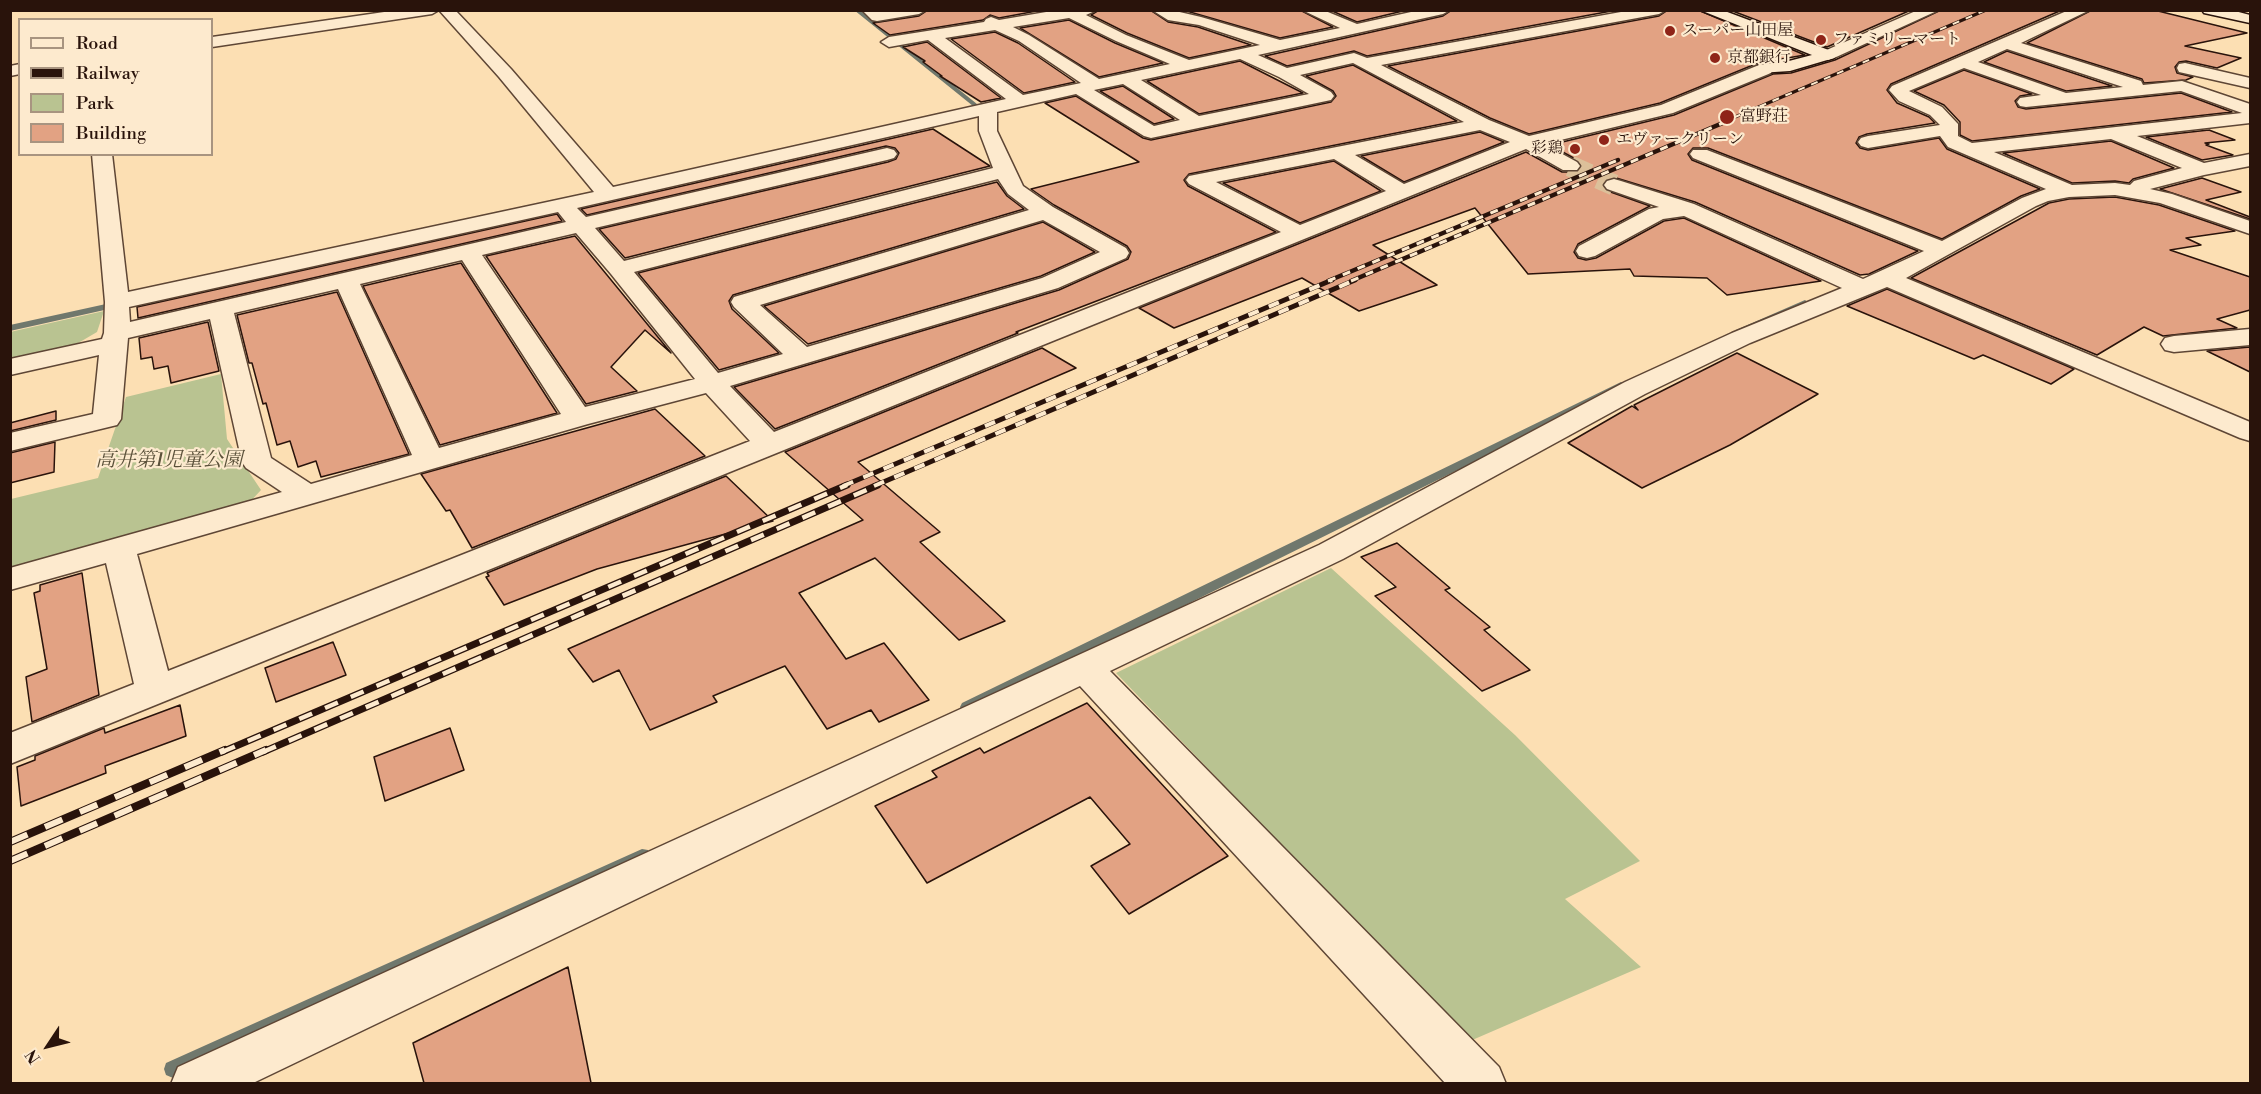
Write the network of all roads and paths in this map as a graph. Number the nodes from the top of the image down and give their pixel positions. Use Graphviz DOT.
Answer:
graph roads {
  1 [pos="446,10"];
  2 [pos="869,10"];
  3 [pos="919,10"];
  4 [pos="968,10"];
  5 [pos="1090,10"];
  6 [pos="1159,10"];
  7 [pos="1309,10"];
  8 [pos="1659,10"];
  9 [pos="1707,10"];
  10 [pos="1932,10"];
  11 [pos="2083,10"];
  12 [pos="427,11"];
  13 [pos="1442,11"];
  14 [pos="2221,11"];
  15 [pos="1068,12"];
  16 [pos="2250,19"];
  17 [pos="997,26"];
  18 [pos="1357,28"];
  19 [pos="931,35"];
  20 [pos="1319,40"];
  21 [pos="892,41"];
  22 [pos="213,42"];
  23 [pos="2009,44"];
  24 [pos="1278,45"];
  25 [pos="1828,55"];
  26 [pos="1247,56"];
  27 [pos="1360,61"];
  28 [pos="1966,63"];
  29 [pos="1188,64"];
  30 [pos="2168,65"];
  31 [pos="1285,73"];
  32 [pos="1126,78"];
  33 [pos="2250,83"];
  34 [pos="1087,86"];
  35 [pos="2149,89"];
  36 [pos="2065,98"];
  37 [pos="1020,101"];
  38 [pos="2026,102"];
  39 [pos="2250,110"];
  40 [pos="2250,118"];
  41 [pos="988,119"];
  42 [pos="1197,123"];
  43 [pos="1482,124"];
  44 [pos="1949,129"];
  45 [pos="2113,134"];
  46 [pos="965,136"];
  47 [pos="1527,142"];
  48 [pos="1868,142"];
  49 [pos="1971,149"];
  50 [pos="907,150"];
  51 [pos="1336,152"];
  52 [pos="1700,154"];
  53 [pos="102,156"];
  54 [pos="2250,160"];
  55 [pos="1570,166"];
  56 [pos="2202,169"];
  57 [pos="1004,171"];
  58 [pos="1614,185"];
  59 [pos="2069,191"];
  60 [pos="1403,192"];
  61 [pos="2135,192"];
  62 [pos="607,194"];
  63 [pos="563,205"];
  64 [pos="1686,209"];
  65 [pos="1045,212"];
  66 [pos="580,226"];
  67 [pos="2250,228"];
  68 [pos="1300,233"];
  69 [pos="1587,250"];
  70 [pos="1943,250"];
  71 [pos="468,252"];
  72 [pos="619,269"];
  73 [pos="346,280"];
  74 [pos="1875,283"];
  75 [pos="117,302"];
  76 [pos="220,308"];
  77 [pos="2250,337"];
  78 [pos="115,338"];
  79 [pos="2174,344"];
  80 [pos="802,357"];
  81 [pos="10,367"];
  82 [pos="711,383"];
  83 [pos="578,418"];
  84 [pos="2250,432"];
  85 [pos="10,442"];
  86 [pos="769,444"];
  87 [pos="430,461"];
  88 [pos="306,494"];
  89 [pos="119,548"];
  90 [pos="10,579"];
  91 [pos="1085,668"];
  92 [pos="155,692"];
  93 [pos="10,749"];
  94 [pos="196,1083"];
  95 [pos="1481,1083"];
  1 -- 62 [label="street"];
  2 -- 3 [label="street"];
  4 -- 17 [label="street"];
  5 -- 15 [label="street"];
  6 -- 24 [label="street"];
  7 -- 18 [label="street"];
  8 -- 27 [label="street"];
  9 -- 25 [label="street"];
  10 -- 25 [label="street"];
  11 -- 23 [label="street"];
  12 -- 22 [label="street"];
  13 -- 18 [label="street"];
  14 -- 16 [label="street"];
  15 -- 17 [label="street"];
  15 -- 29 [label="street"];
  17 -- 19 [label="street"];
  17 -- 34 [label="street"];
  18 -- 20 [label="street"];
  19 -- 21 [label="street"];
  19 -- 37 [label="street"];
  20 -- 24 [label="street"];
  20 -- 27 [label="street"];
  23 -- 28 [label="street"];
  23 -- 35 [label="street"];
  24 -- 26 [label="street"];
  25 -- 47 [label="street"];
  26 -- 29 [label="street"];
  26 -- 31 [label="street"];
  27 -- 31 [label="street"];
  27 -- 43 [label="street"];
  28 -- 36 [label="street"];
  28 -- 44 [label="street"];
  29 -- 32 [label="street"];
  30 -- 33 [label="street"];
  31 -- 42 [label="street"];
  32 -- 34 [label="street"];
  32 -- 42 [label="street"];
  34 -- 37 [label="street"];
  34 -- 42 [label="street"];
  35 -- 36 [label="street"];
  35 -- 39 [label="street"];
  36 -- 38 [label="street"];
  37 -- 41 [label="street"];
  40 -- 45 [label="street"];
  41 -- 46 [label="street"];
  41 -- 57 [label="street"];
  41 -- 62 [label="street"];
  43 -- 47 [label="street"];
  43 -- 51 [label="street"];
  44 -- 48 [label="street"];
  44 -- 49 [label="street"];
  45 -- 49 [label="street"];
  45 -- 56 [label="street"];
  47 -- 55 [label="street"];
  47 -- 60 [label="street"];
  49 -- 59 [label="street"];
  50 -- 66 [label="street"];
  51 -- 60 [label="street"];
  51 -- 68 [label="street"];
  52 -- 70 [label="street"];
  53 -- 75 [label="street"];
  54 -- 56 [label="street"];
  56 -- 61 [label="street"];
  57 -- 65 [label="street"];
  57 -- 72 [label="street"];
  58 -- 64 [label="street"];
  59 -- 61 [label="street"];
  59 -- 70 [label="street"];
  60 -- 68 [label="street"];
  61 -- 67 [label="street"];
  62 -- 63 [label="street"];
  63 -- 66 [label="street"];
  63 -- 75 [label="street"];
  64 -- 69 [label="street"];
  64 -- 74 [label="street"];
  65 -- 80 [label="street"];
  65 -- 80 [label="street"];
  66 -- 71 [label="street"];
  66 -- 72 [label="street"];
  68 -- 86 [label="street"];
  70 -- 74 [label="street"];
  71 -- 73 [label="street"];
  71 -- 83 [label="street"];
  72 -- 82 [label="street"];
  73 -- 76 [label="street"];
  73 -- 87 [label="street"];
  74 -- 84 [label="street"];
  74 -- 91 [label="street"];
  75 -- 78 [label="street"];
  76 -- 78 [label="street"];
  76 -- 88 [label="street"];
  77 -- 79 [label="street"];
  78 -- 81 [label="street"];
  78 -- 85 [label="street"];
  80 -- 82 [label="street"];
  82 -- 83 [label="street"];
  82 -- 86 [label="street"];
  83 -- 87 [label="street"];
  86 -- 92 [label="street"];
  87 -- 88 [label="street"];
  88 -- 89 [label="street"];
  89 -- 90 [label="street"];
  89 -- 92 [label="street"];
  91 -- 94 [label="street"];
  91 -- 95 [label="street"];
  92 -- 93 [label="street"];
}
